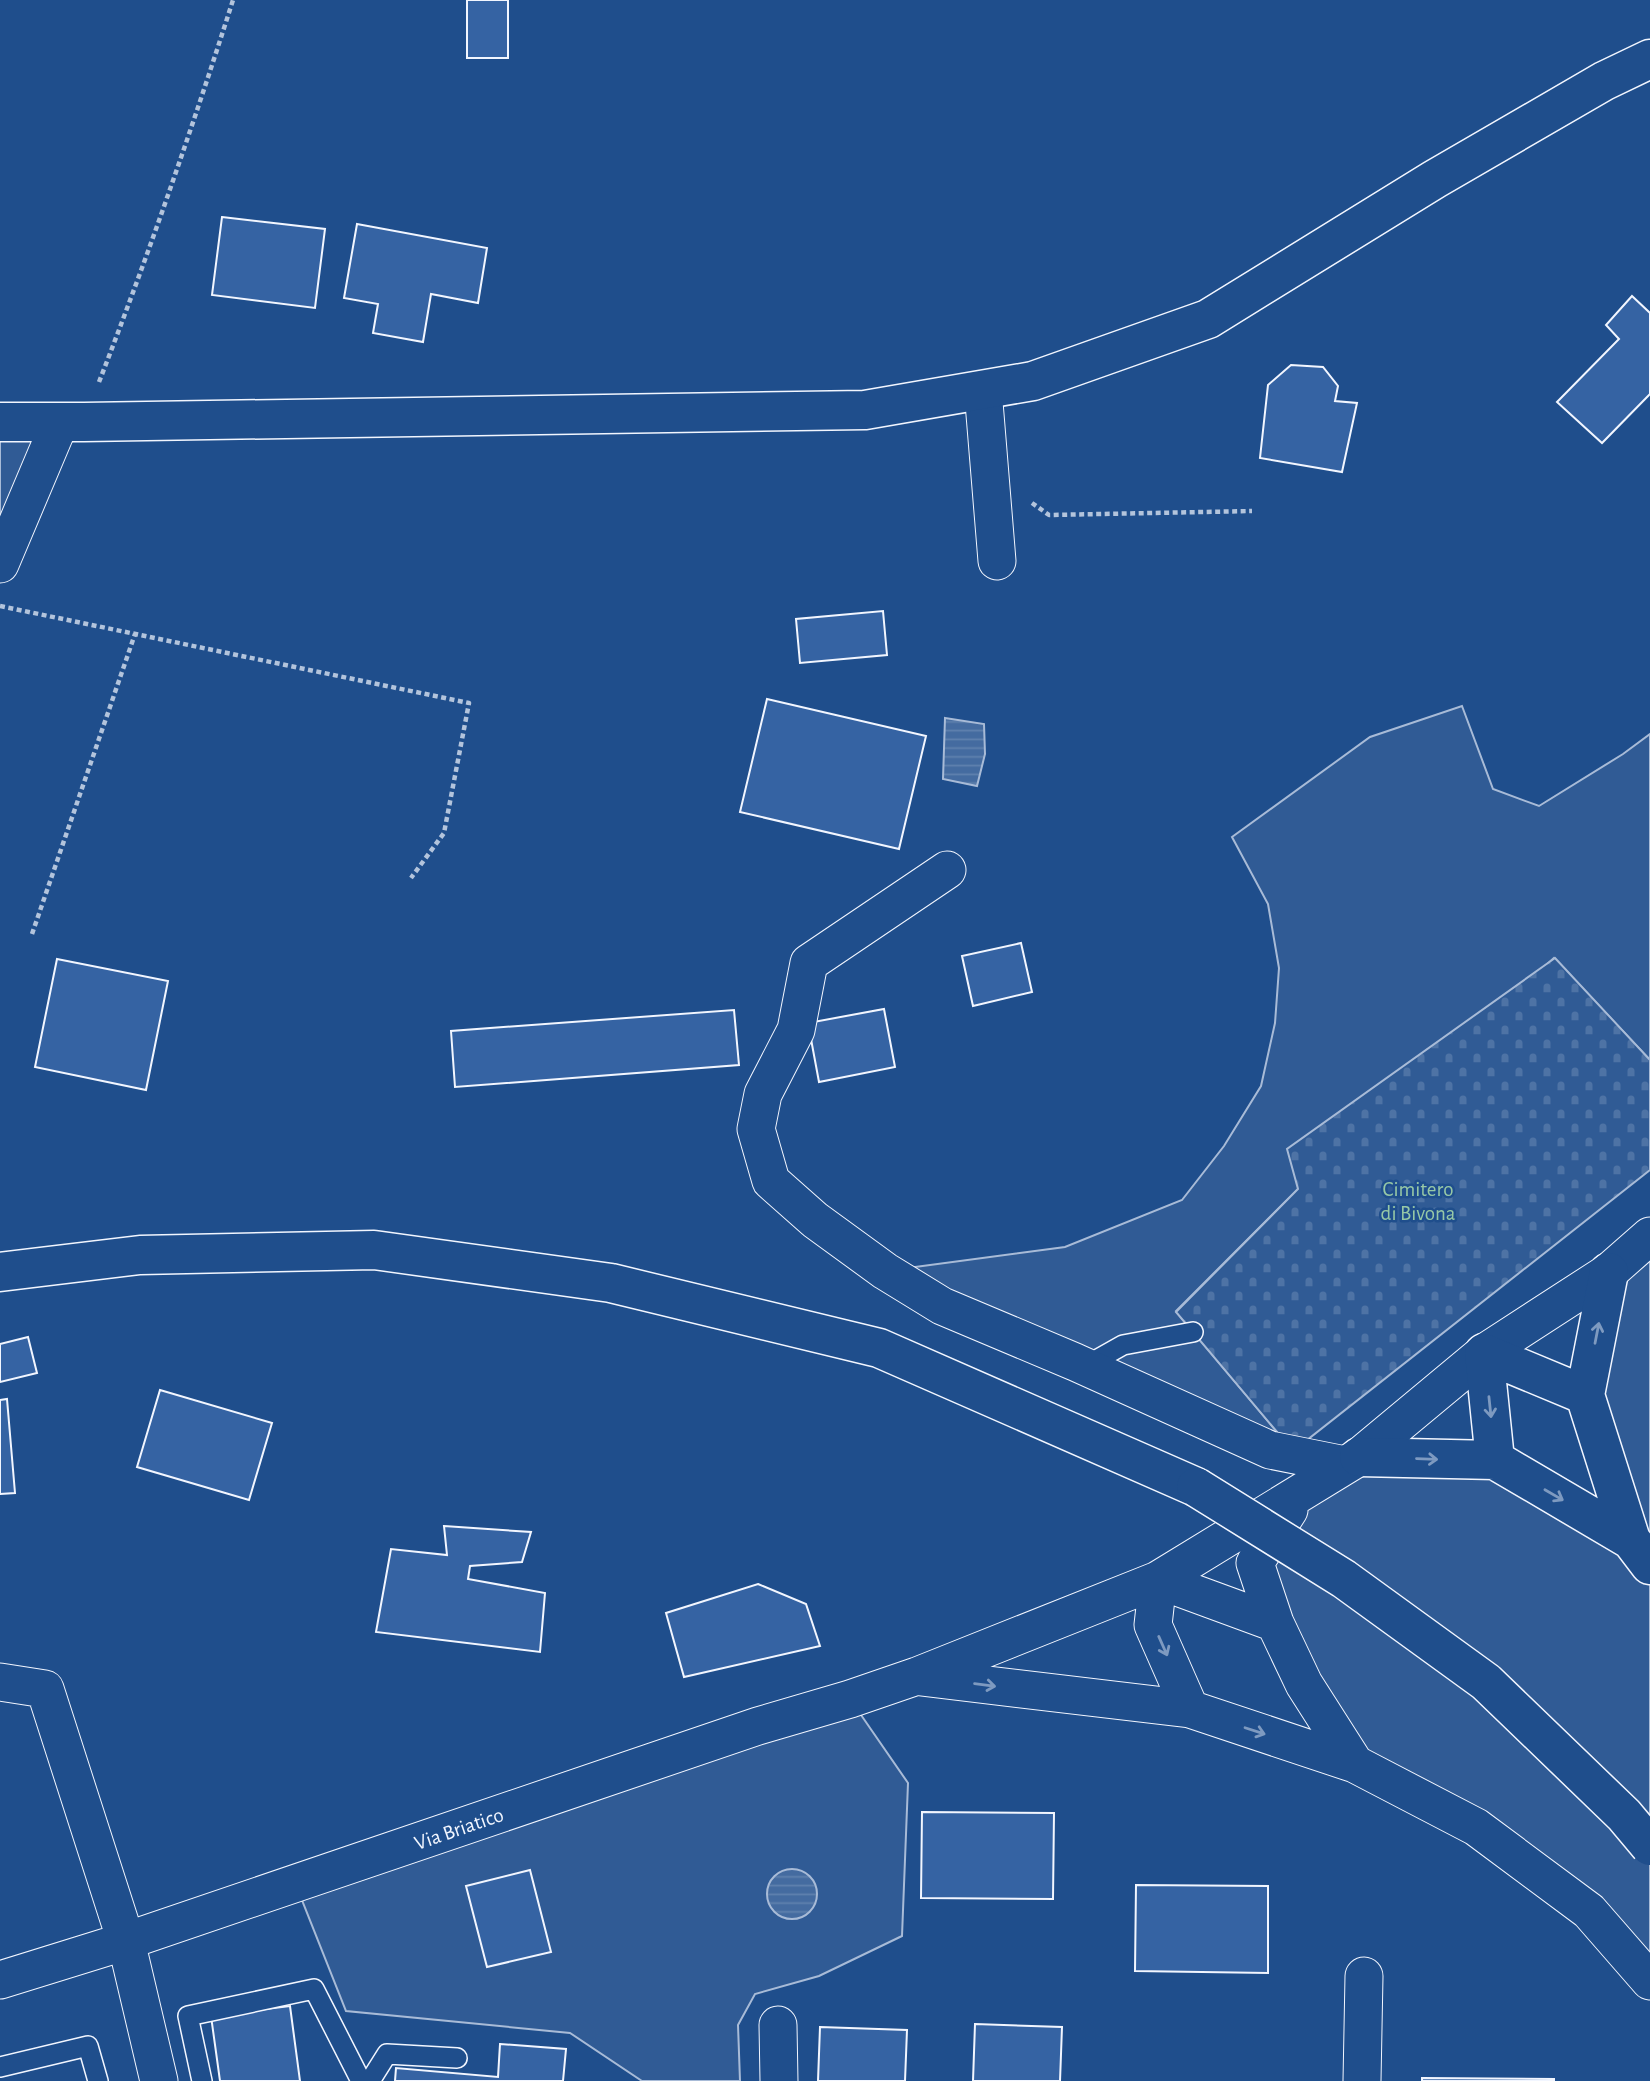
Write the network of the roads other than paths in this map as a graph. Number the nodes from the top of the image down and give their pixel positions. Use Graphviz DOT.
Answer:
graph roads {
  1 [pos="1650,59"];
  2 [pos="984,390"];
  3 [pos="0,422"];
  4 [pos="72,422"];
  5 [pos="997,561"];
  6 [pos="0,564"];
  7 [pos="947,870"];
  8 [pos="1650,1236"];
  9 [pos="0,1272"];
  10 [pos="1609,1272"];
  11 [pos="1193,1332"];
  12 [pos="1484,1353"];
  13 [pos="1084,1367"];
  14 [pos="1585,1395"];
  15 [pos="1352,1461"];
  16 [pos="1495,1461"];
  17 [pos="1298,1495"];
  18 [pos="1641,1552"];
  19 [pos="1158,1580"];
  20 [pos="1275,1623"];
  21 [pos="917,1676"];
  22 [pos="0,1682"];
  23 [pos="1190,1709"];
  24 [pos="1355,1765"];
  25 [pos="1650,1846"];
  26 [pos="126,1941"];
  27 [pos="1364,1976"];
  28 [pos="0,1980"];
  29 [pos="1650,1981"];
  30 [pos="778,2025"];
  31 [pos="457,2058"];
  32 [pos="0,2067"];
  33 [pos="98,2081"];
  34 [pos="159,2081"];
  35 [pos="202,2081"];
  36 [pos="361,2081"];
  37 [pos="370,2081"];
  38 [pos="779,2081"];
  39 [pos="1362,2081"];
  1 -- 2 [label="main road"];
  2 -- 4 [label="main road"];
  2 -- 5 [label="street"];
  3 -- 4 [label="main road"];
  4 -- 6 [label="street"];
  7 -- 13 [label="street"];
  8 -- 10 [label="street, Via Briatico"];
  9 -- 25 [label="main road, bridge"];
  10 -- 12 [label="street, Via Briatico"];
  14 -- 10 [label="main road, one-way"];
  11 -- 13 [label="lane"];
  12 -- 14 [label="main road"];
  12 -- 15 [label="street, Via Briatico"];
  12 -- 16 [label="main road, one-way"];
  13 -- 15 [label="street"];
  14 -- 18 [label="main road"];
  15 -- 16 [label="main road, one-way"];
  15 -- 17 [label="street, Via Briatico"];
  16 -- 18 [label="main road, one-way"];
  17 -- 19 [label="street, Via Briatico"];
  17 -- 20 [label="street"];
  19 -- 20 [label="street"];
  19 -- 21 [label="street, Via Briatico"];
  19 -- 23 [label="street, one-way"];
  20 -- 24 [label="street"];
  21 -- 23 [label="street, one-way"];
  21 -- 26 [label="street, Via Briatico"];
  22 -- 26 [label="street"];
  23 -- 24 [label="street, one-way"];
  24 -- 29 [label="street"];
  26 -- 28 [label="street, Via Briatico"];
  26 -- 34 [label="street"];
  27 -- 39 [label="street"];
  30 -- 38 [label="street"];
  31 -- 37 [label="lane"];
  32 -- 33 [label="lane"];
  35 -- 36 [label="lane"];
}
